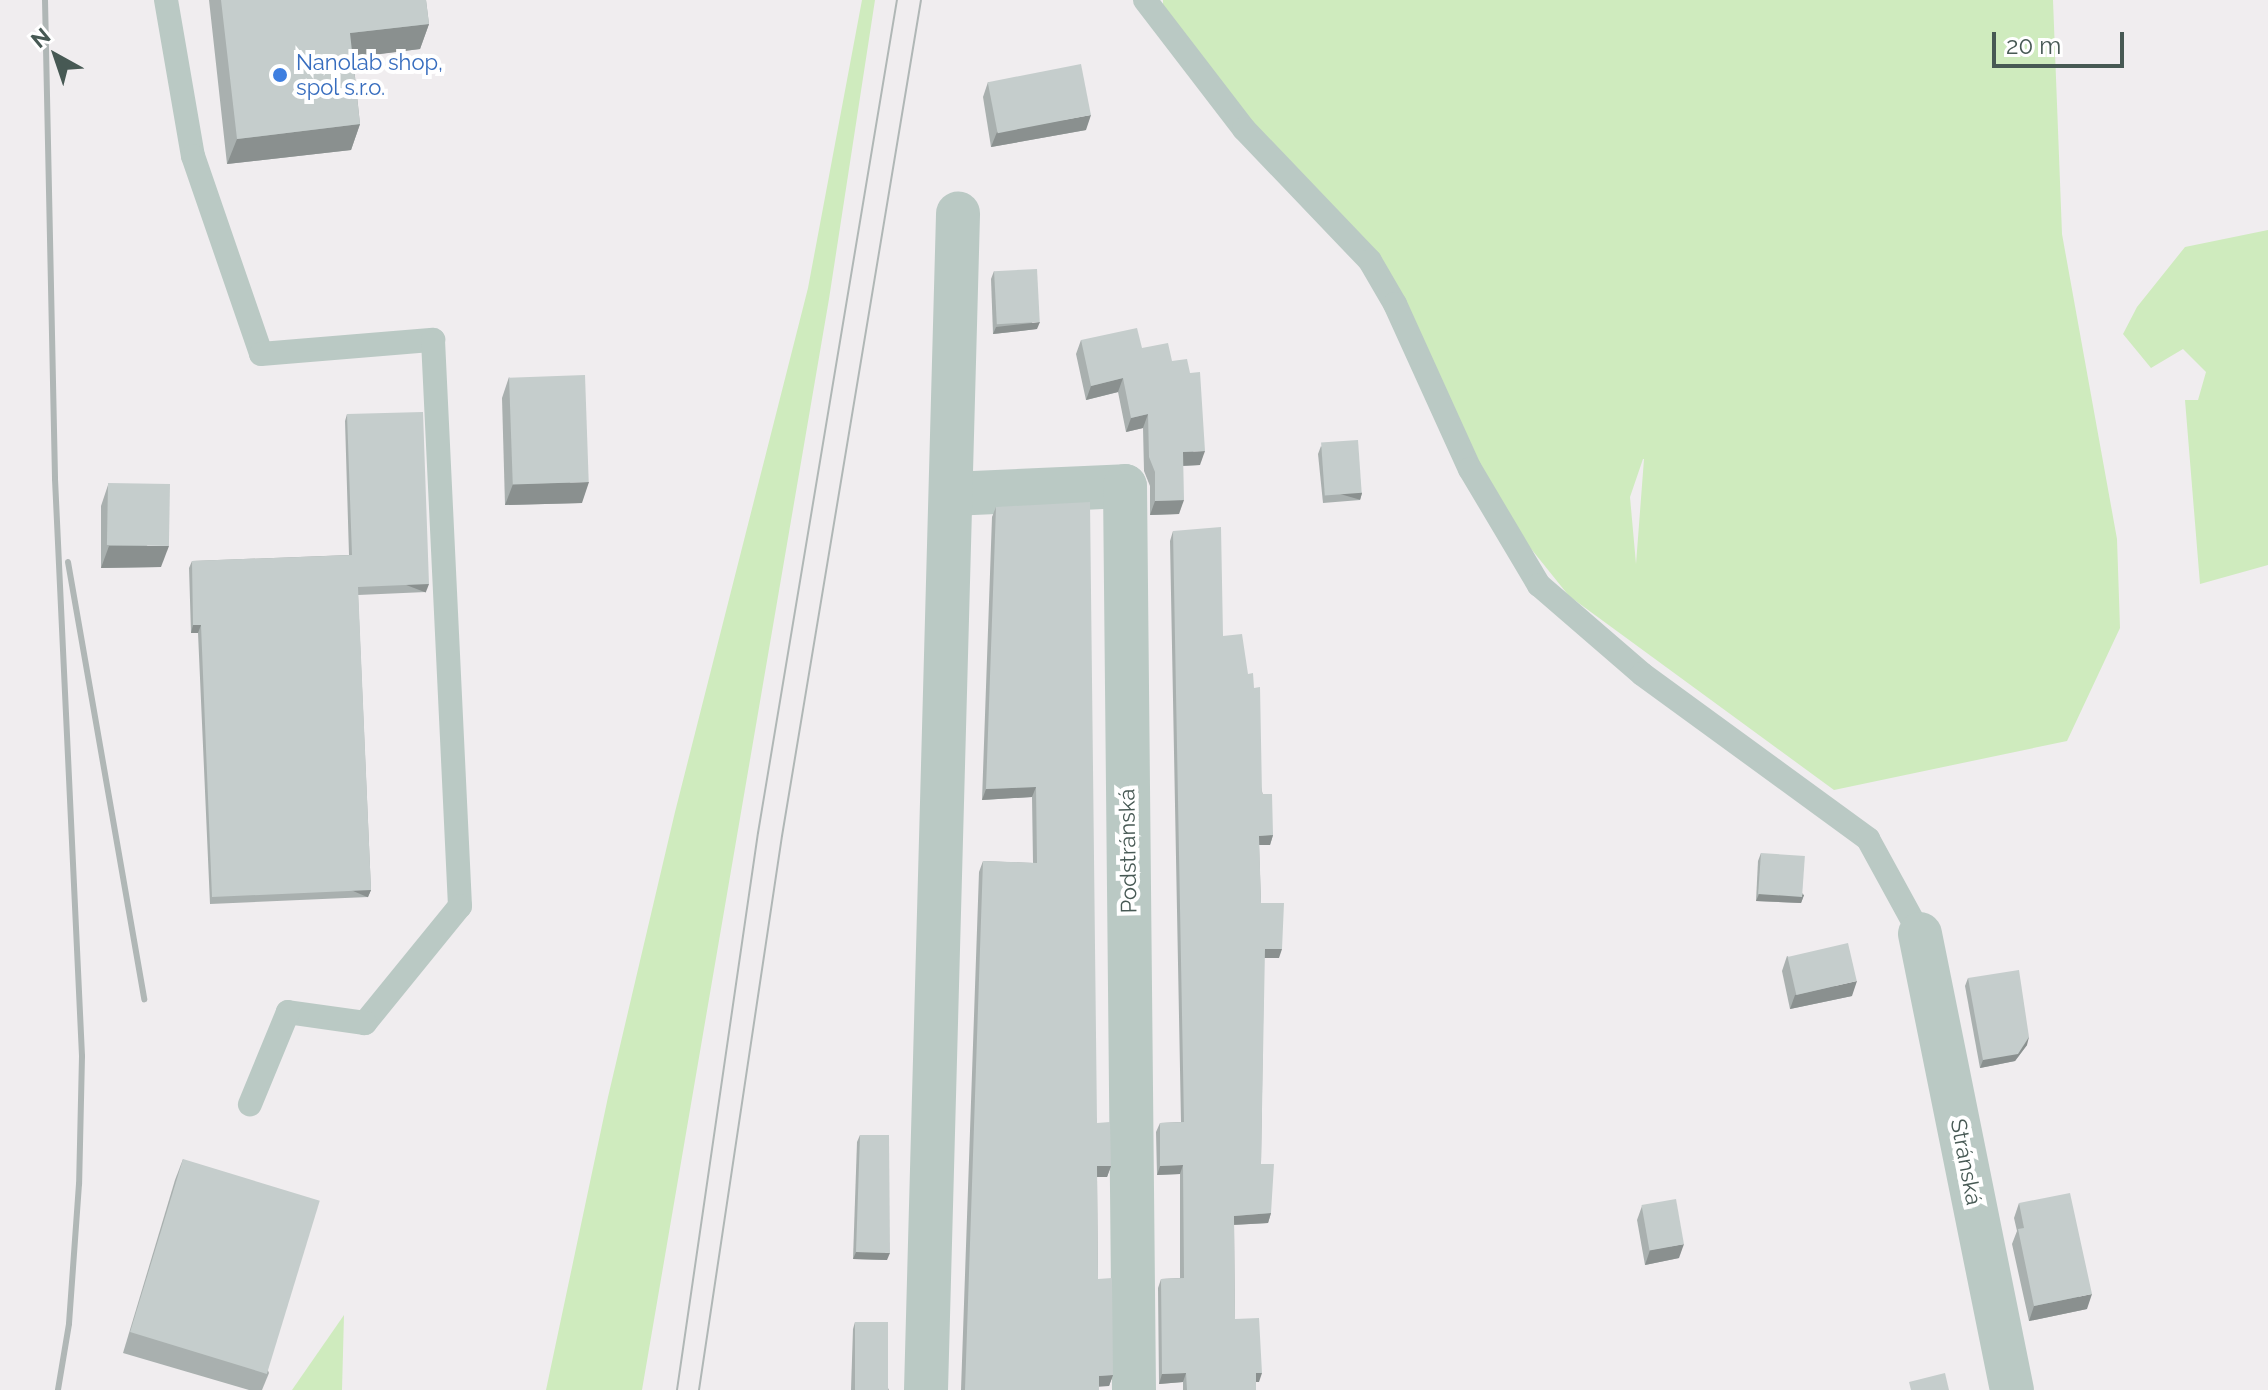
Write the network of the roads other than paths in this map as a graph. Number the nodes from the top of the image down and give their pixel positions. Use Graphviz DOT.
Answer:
graph roads {
  1 [pos="166,0"];
  2 [pos="1145,0"];
  3 [pos="958,213"];
  4 [pos="951,494"];
  5 [pos="1920,934"];
  6 [pos="250,1104"];
  7 [pos="926,1390"];
  8 [pos="1134,1390"];
  9 [pos="2012,1390"];
  1 -- 6 [label="lane"];
  2 -- 5 [label="lane"];
  3 -- 4 [label="street"];
  4 -- 7 [label="street"];
  4 -- 8 [label="street, Podstránská"];
  5 -- 9 [label="street, Stránská"];
}
